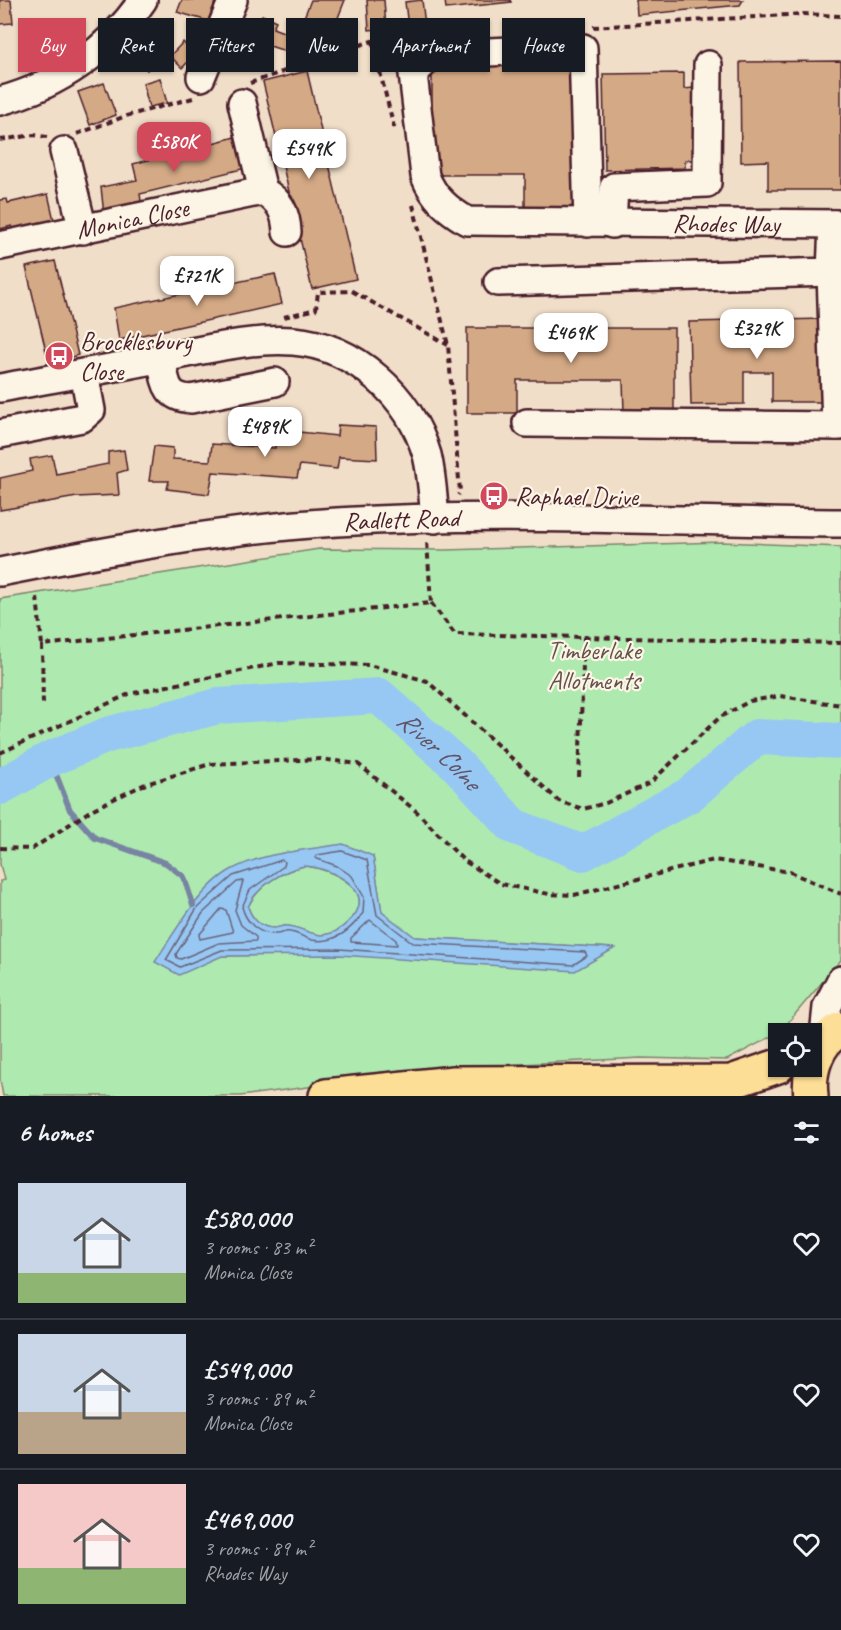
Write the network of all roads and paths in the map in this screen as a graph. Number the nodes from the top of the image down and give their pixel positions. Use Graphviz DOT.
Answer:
graph roads {
  1 [pos="143,0"];
  2 [pos="233,0"];
  3 [pos="708,65"];
  4 [pos="380,72"];
  5 [pos="201,77"];
  6 [pos="0,101"];
  7 [pos="242,103"];
  8 [pos="398,142"];
  9 [pos="64,151"];
  10 [pos="263,191"];
  11 [pos="412,199"];
  12 [pos="600,224"];
  13 [pos="837,224"];
  14 [pos="83,230"];
  15 [pos="287,232"];
  16 [pos="0,246"];
  17 [pos="831,272"];
  18 [pos="498,282"];
  19 [pos="161,358"];
  20 [pos="84,374"];
  21 [pos="274,382"];
  22 [pos="0,388"];
  23 [pos="527,423"];
  24 [pos="838,426"];
  25 [pos="0,434"];
  26 [pos="457,496"];
  27 [pos="430,519"];
  28 [pos="841,523"];
  29 [pos="0,572"];
  30 [pos="37,597"];
  31 [pos="431,603"];
  32 [pos="584,637"];
  33 [pos="841,643"];
  34 [pos="42,645"];
  35 [pos="841,705"];
  36 [pos="44,706"];
  37 [pos="0,753"];
  38 [pos="579,777"];
  39 [pos="0,848"];
  40 [pos="841,894"];
  41 [pos="841,980"];
  42 [pos="824,1045"];
  43 [pos="768,1069"];
  44 [pos="326,1096"];
  45 [pos="811,1096"];
  1 -- 6 [label="street"];
  2 -- 5 [label="street"];
  3 -- 12 [label="street"];
  4 -- 8 [label="path"];
  7 -- 10 [label="street"];
  9 -- 14 [label="street"];
  10 -- 14 [label="street, Monica Close"];
  10 -- 15 [label="street"];
  11 -- 26 [label="path"];
  12 -- 12 [label="street, Rhodes Way"];
  12 -- 13 [label="street, Rhodes Way"];
  13 -- 17 [label="street"];
  14 -- 16 [label="street, Monica Close"];
  17 -- 18 [label="street"];
  17 -- 24 [label="street"];
  19 -- 20 [label="street"];
  19 -- 21 [label="street"];
  19 -- 27 [label="street"];
  20 -- 22 [label="street"];
  20 -- 25 [label="street"];
  23 -- 24 [label="street"];
  27 -- 28 [label="street, Radlett Road"];
  27 -- 29 [label="street, Radlett Road"];
  27 -- 31 [label="path"];
  30 -- 34 [label="path"];
  31 -- 32 [label="path"];
  31 -- 34 [label="path"];
  32 -- 33 [label="path"];
  32 -- 38 [label="path"];
  34 -- 36 [label="path"];
  35 -- 37 [label="path"];
  39 -- 40 [label="path"];
  41 -- 42 [label="street"];
  42 -- 45 [label="main road"];
  43 -- 44 [label="main road"];
}
